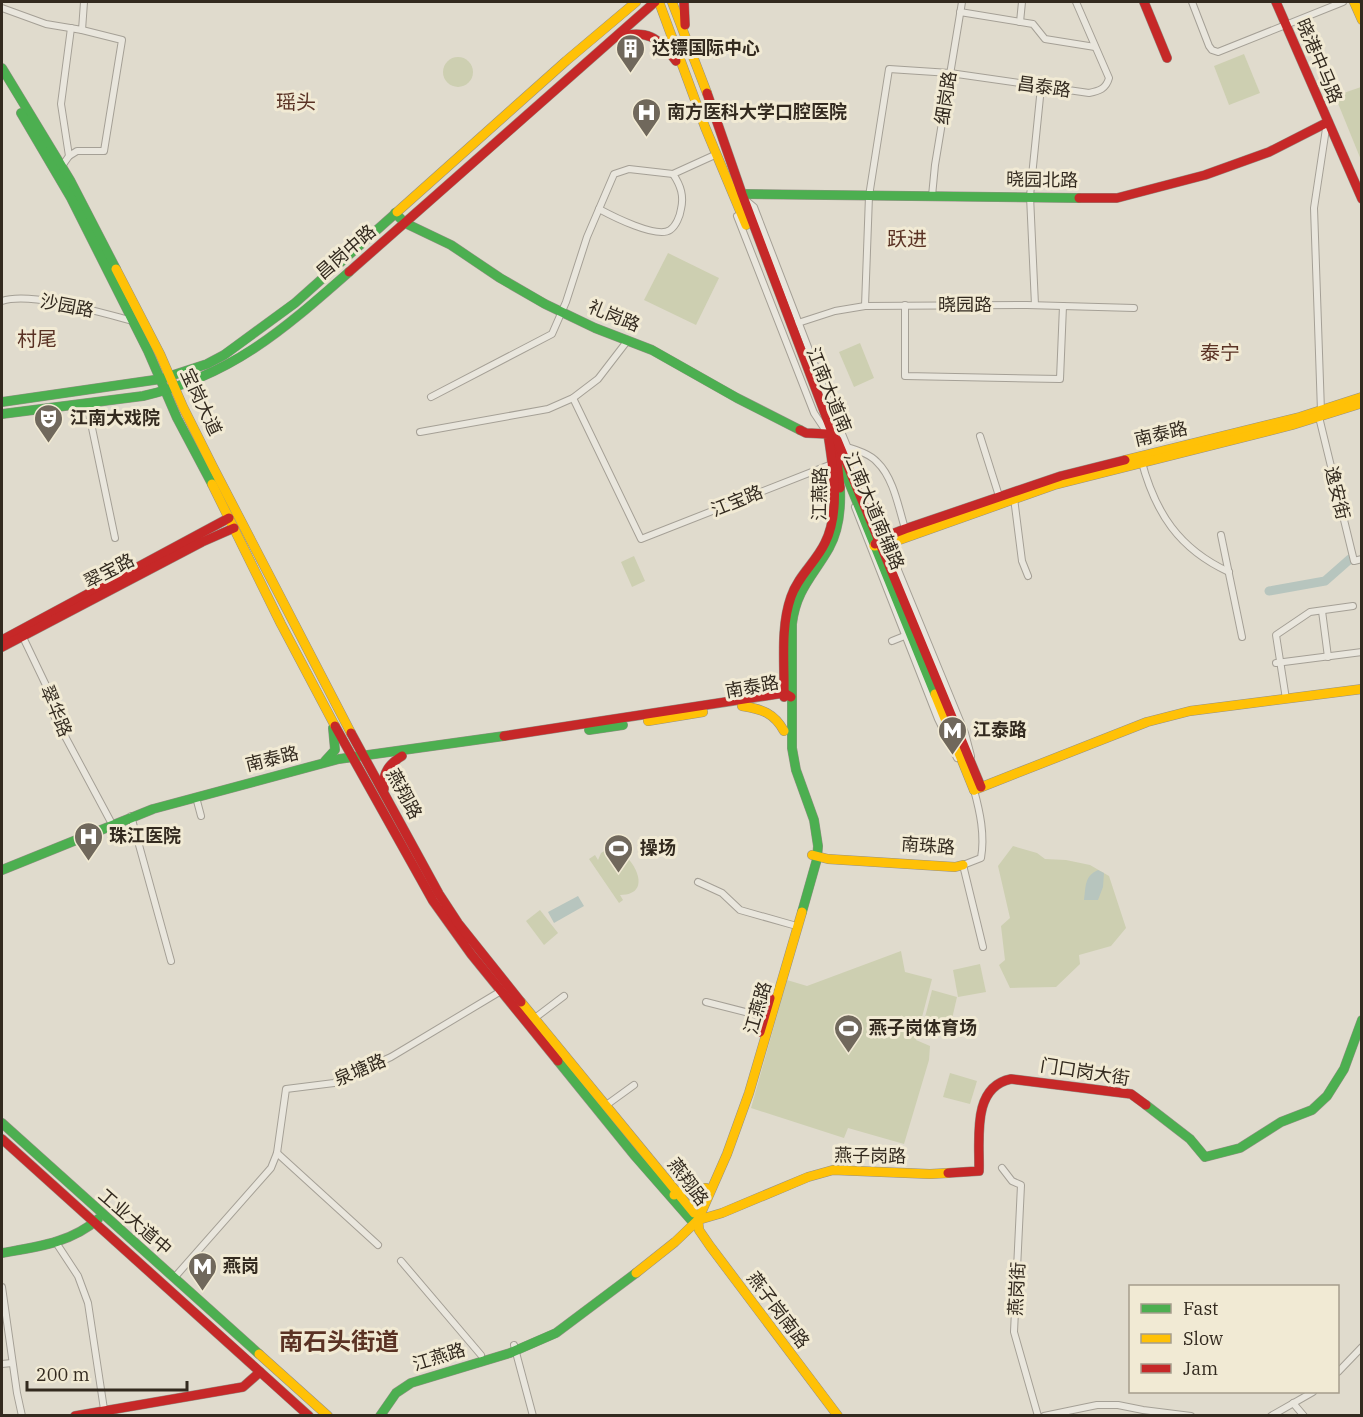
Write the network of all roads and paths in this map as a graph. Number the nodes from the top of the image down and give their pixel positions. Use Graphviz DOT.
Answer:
graph roads {
  1 [pos="84,2"];
  2 [pos="624,2"];
  3 [pos="636,2"];
  4 [pos="657,2"];
  5 [pos="672,2"];
  6 [pos="684,2"];
  7 [pos="962,2"];
  8 [pos="1022,2"];
  9 [pos="1076,2"];
  10 [pos="1144,2"];
  11 [pos="1192,2"];
  12 [pos="1276,2"];
  13 [pos="1343,2"];
  14 [pos="1349,2"];
  15 [pos="1354,2"];
  16 [pos="2,8"];
  17 [pos="960,12"];
  18 [pos="1362,20"];
  19 [pos="1020,22"];
  20 [pos="1286,26"];
  21 [pos="71,28"];
  22 [pos="1362,28"];
  23 [pos="82,30"];
  24 [pos="601,32"];
  25 [pos="687,37"];
  26 [pos="613,38"];
  27 [pos="1095,47"];
  28 [pos="1167,58"];
  29 [pos="2,68"];
  30 [pos="685,73"];
  31 [pos="950,73"];
  32 [pos="2,79"];
  33 [pos="1041,87"];
  34 [pos="1328,122"];
  35 [pos="717,154"];
  36 [pos="69,156"];
  37 [pos="62,166"];
  38 [pos="674,174"];
  39 [pos="739,196"];
  40 [pos="869,196"];
  41 [pos="932,196"];
  42 [pos="1030,196"];
  43 [pos="1362,199"];
  44 [pos="599,209"];
  45 [pos="395,213"];
  46 [pos="405,223"];
  47 [pos="374,232"];
  48 [pos="383,242"];
  49 [pos="776,292"];
  50 [pos="2,301"];
  51 [pos="905,305"];
  52 [pos="1035,305"];
  53 [pos="865,306"];
  54 [pos="1063,306"];
  55 [pos="1134,308"];
  56 [pos="561,312"];
  57 [pos="133,321"];
  58 [pos="798,323"];
  59 [pos="628,340"];
  60 [pos="803,362"];
  61 [pos="166,378"];
  62 [pos="170,389"];
  63 [pos="431,396"];
  64 [pos="1362,397"];
  65 [pos="573,398"];
  66 [pos="2,402"];
  67 [pos="87,403"];
  68 [pos="1359,404"];
  69 [pos="2,414"];
  70 [pos="1320,414"];
  71 [pos="420,432"];
  72 [pos="834,432"];
  73 [pos="980,436"];
  74 [pos="847,447"];
  75 [pos="837,455"];
  76 [pos="1141,459"];
  77 [pos="832,464"];
  78 [pos="999,496"];
  79 [pos="855,497"];
  80 [pos="1014,498"];
  81 [pos="839,500"];
  82 [pos="229,518"];
  83 [pos="234,528"];
  84 [pos="906,533"];
  85 [pos="1221,535"];
  86 [pos="115,538"];
  87 [pos="882,542"];
  88 [pos="1362,559"];
  89 [pos="263,563"];
  90 [pos="252,567"];
  91 [pos="1229,572"];
  92 [pos="1028,576"];
  93 [pos="273,582"];
  94 [pos="262,587"];
  95 [pos="1353,606"];
  96 [pos="1322,611"];
  97 [pos="910,614"];
  98 [pos="21,633"];
  99 [pos="908,634"];
  100 [pos="1242,637"];
  101 [pos="2,640"];
  102 [pos="892,641"];
  103 [pos="2,647"];
  104 [pos="1362,652"];
  105 [pos="1328,657"];
  106 [pos="1278,663"];
  107 [pos="1362,689"];
  108 [pos="787,696"];
  109 [pos="1286,699"];
  110 [pos="742,706"];
  111 [pos="330,717"];
  112 [pos="952,727"];
  113 [pos="784,731"];
  114 [pos="351,732"];
  115 [pos="340,736"];
  116 [pos="402,756"];
  117 [pos="365,757"];
  118 [pos="352,759"];
  119 [pos="320,764"];
  120 [pos="378,781"];
  121 [pos="368,786"];
  122 [pos="977,788"];
  123 [pos="385,794"];
  124 [pos="197,801"];
  125 [pos="201,816"];
  126 [pos="132,818"];
  127 [pos="111,824"];
  128 [pos="816,855"];
  129 [pos="963,865"];
  130 [pos="2,872"];
  131 [pos="698,882"];
  132 [pos="793,925"];
  133 [pos="983,947"];
  134 [pos="171,961"];
  135 [pos="501,991"];
  136 [pos="564,996"];
  137 [pos="706,1002"];
  138 [pos="765,1017"];
  139 [pos="535,1018"];
  140 [pos="1362,1020"];
  141 [pos="634,1084"];
  142 [pos="605,1106"];
  143 [pos="2,1123"];
  144 [pos="2,1139"];
  145 [pos="277,1153"];
  146 [pos="1002,1168"];
  147 [pos="979,1171"];
  148 [pos="706,1188"];
  149 [pos="674,1195"];
  150 [pos="102,1215"];
  151 [pos="694,1218"];
  152 [pos="94,1224"];
  153 [pos="55,1242"];
  154 [pos="378,1245"];
  155 [pos="2,1253"];
  156 [pos="401,1261"];
  157 [pos="174,1278"];
  158 [pos="2,1287"];
  159 [pos="1362,1347"];
  160 [pos="515,1348"];
  161 [pos="481,1355"];
  162 [pos="12,1363"];
  163 [pos="2,1364"];
  164 [pos="1339,1371"];
  165 [pos="260,1372"];
  166 [pos="1311,1393"];
  167 [pos="1293,1403"];
  168 [pos="106,1413"];
  169 [pos="836,1415"];
  170 [pos="22,1416"];
  171 [pos="75,1416"];
  172 [pos="309,1416"];
  173 [pos="328,1416"];
  174 [pos="372,1416"];
  175 [pos="380,1416"];
  176 [pos="533,1416"];
  177 [pos="1038,1416"];
  178 [pos="1044,1416"];
  179 [pos="1191,1416"];
  180 [pos="1271,1416"];
  181 [pos="1304,1416"];
  1 -- 23 [label="street"];
  2 -- 24 [label="main road"];
  3 -- 24 [label="main road, 昌岗中路"];
  4 -- 26 [label="main road, 昌岗中路"];
  4 -- 30 [label="main road, 江南大道南"];
  5 -- 25 [label="main road, 江南大道南"];
  6 -- 25 [label="main road"];
  7 -- 17 [label="street, 细岗路"];
  8 -- 19 [label="street"];
  9 -- 27 [label="street, 昌泰路"];
  10 -- 28 [label="main road"];
  11 -- 20 [label="street"];
  12 -- 20 [label="main road, 晓港中马路"];
  13 -- 20 [label="street"];
  14 -- 22 [label="main road"];
  15 -- 18 [label="main road"];
  16 -- 21 [label="street"];
  17 -- 19 [label="street"];
  17 -- 31 [label="street, 细岗路"];
  19 -- 27 [label="street"];
  20 -- 34 [label="main road, 晓港中马路"];
  21 -- 23 [label="street"];
  21 -- 36 [label="street"];
  23 -- 36 [label="street"];
  24 -- 45 [label="main road, 昌岗中路"];
  25 -- 39 [label="main road, 江南大道南"];
  26 -- 30 [label="main road"];
  26 -- 46 [label="main road, 昌岗中路"];
  27 -- 33 [label="street, 昌泰路"];
  29 -- 37 [label="main road, 宝岗大道"];
  30 -- 35 [label="main road, 江南大道南"];
  31 -- 33 [label="street, 昌泰路"];
  31 -- 40 [label="street, 昌泰路"];
  31 -- 41 [label="street, 细岗路"];
  32 -- 57 [label="main road, 宝岗大道"];
  33 -- 42 [label="street"];
  34 -- 42 [label="main road, 晓园北路"];
  34 -- 43 [label="main road, 晓港中马路"];
  34 -- 70 [label="street"];
  35 -- 38 [label="street"];
  35 -- 39 [label="main road, 江南大道南"];
  36 -- 37 [label="street"];
  37 -- 61 [label="main road, 宝岗大道"];
  38 -- 44 [label="street"];
  38 -- 44 [label="street"];
  39 -- 40 [label="main road, 晓园北路"];
  39 -- 49 [label="main road, 江南大道南"];
  40 -- 41 [label="main road, 晓园北路"];
  40 -- 53 [label="street"];
  41 -- 42 [label="main road, 晓园北路"];
  42 -- 52 [label="street"];
  44 -- 56 [label="street"];
  45 -- 46 [label="main road, 礼岗路"];
  45 -- 47 [label="main road, 昌岗中路"];
  46 -- 48 [label="main road, 昌岗中路"];
  46 -- 56 [label="main road, 礼岗路"];
  47 -- 48 [label="main road"];
  47 -- 61 [label="main road, 昌岗中路"];
  48 -- 62 [label="main road, 昌岗中路"];
  49 -- 58 [label="street"];
  49 -- 60 [label="main road, 江南大道南"];
  50 -- 57 [label="street, 沙园路"];
  51 -- 52 [label="street, 晓园路"];
  51 -- 53 [label="street, 晓园路"];
  51 -- 54 [label="street"];
  52 -- 54 [label="street, 晓园路"];
  53 -- 58 [label="street, 晓园路"];
  54 -- 55 [label="street, 晓园路"];
  56 -- 59 [label="main road, 礼岗路"];
  56 -- 63 [label="street"];
  57 -- 61 [label="main road, 宝岗大道"];
  58 -- 60 [label="street"];
  59 -- 65 [label="street"];
  59 -- 72 [label="main road, 礼岗路"];
  60 -- 72 [label="main road, 江南大道南"];
  61 -- 62 [label="main road, 宝岗大道"];
  61 -- 66 [label="main road, 昌岗中路"];
  62 -- 67 [label="main road, 昌岗中路"];
  62 -- 82 [label="main road, 宝岗大道"];
  62 -- 89 [label="main road, 宝岗大道"];
  64 -- 70 [label="main road, 南泰路"];
  65 -- 71 [label="street"];
  65 -- 77 [label="street, 江宝路"];
  67 -- 69 [label="main road, 昌岗中路"];
  67 -- 86 [label="street"];
  68 -- 70 [label="main road, 南泰路"];
  70 -- 76 [label="main road, 南泰路"];
  70 -- 88 [label="street, 逸安街"];
  72 -- 74 [label="street, 江南大道南辅路"];
  72 -- 75 [label="main road, 江燕路"];
  72 -- 77 [label="main road, 江燕路"];
  72 -- 87 [label="main road, 江南大道南"];
  73 -- 78 [label="street"];
  74 -- 84 [label="street"];
  74 -- 87 [label="street, 江南大道南辅路"];
  75 -- 79 [label="main road, 江南大道南"];
  75 -- 81 [label="main road, 江燕路"];
  76 -- 78 [label="main road, 南泰路"];
  76 -- 80 [label="main road, 南泰路"];
  76 -- 91 [label="street"];
  77 -- 108 [label="main road, 江燕路"];
  78 -- 84 [label="main road, 南泰路"];
  79 -- 81 [label="main road"];
  79 -- 87 [label="main road, 江南大道南"];
  79 -- 99 [label="street, 江南大道南辅路"];
  80 -- 84 [label="main road, 南泰路"];
  80 -- 92 [label="street"];
  81 -- 108 [label="main road, 江燕路"];
  82 -- 83 [label="main road, 宝岗大道"];
  82 -- 98 [label="main road, 翠宝路"];
  83 -- 90 [label="main road, 宝岗大道"];
  83 -- 98 [label="main road, 翠宝路"];
  84 -- 87 [label="main road, 南泰路"];
  85 -- 91 [label="street"];
  87 -- 97 [label="main road, 江南大道南"];
  89 -- 90 [label="main road"];
  89 -- 93 [label="main road, 宝岗大道"];
  90 -- 94 [label="main road, 宝岗大道"];
  91 -- 100 [label="street"];
  93 -- 94 [label="main road"];
  93 -- 114 [label="main road, 宝岗大道"];
  94 -- 111 [label="main road, 宝岗大道"];
  95 -- 96 [label="street"];
  96 -- 105 [label="street"];
  96 -- 106 [label="street"];
  97 -- 99 [label="main road, 江南大道南"];
  97 -- 112 [label="main road, 江南大道南"];
  98 -- 101 [label="main road, 翠宝路"];
  98 -- 103 [label="main road, 翠宝路"];
  98 -- 127 [label="street, 翠华路"];
  99 -- 102 [label="street"];
  99 -- 112 [label="main road, 江南大道南"];
  104 -- 105 [label="street"];
  105 -- 106 [label="street"];
  106 -- 109 [label="street"];
  107 -- 109 [label="main road"];
  108 -- 110 [label="main road, 南泰路"];
  108 -- 113 [label="main road, 江燕路"];
  108 -- 117 [label="main road, 南泰路"];
  108 -- 128 [label="main road, 江燕路"];
  109 -- 122 [label="main road"];
  110 -- 113 [label="main road"];
  110 -- 116 [label="main road, 南泰路"];
  111 -- 115 [label="main road, 宝岗大道"];
  111 -- 119 [label="main road"];
  112 -- 122 [label="main road, 江南大道南"];
  113 -- 128 [label="main road, 江燕路"];
  114 -- 115 [label="main road"];
  114 -- 117 [label="main road, 宝岗大道"];
  115 -- 118 [label="main road, 宝岗大道"];
  116 -- 117 [label="main road, 南泰路"];
  116 -- 123 [label="main road"];
  117 -- 118 [label="main road, 南泰路"];
  117 -- 120 [label="main road, 燕翔路"];
  118 -- 119 [label="main road, 南泰路"];
  118 -- 121 [label="main road, 燕翔路"];
  118 -- 124 [label="main road, 南泰路"];
  119 -- 126 [label="main road, 南泰路"];
  120 -- 121 [label="street"];
  120 -- 123 [label="main road, 燕翔路"];
  121 -- 135 [label="main road, 燕翔路"];
  122 -- 129 [label="street"];
  123 -- 139 [label="main road, 燕翔路"];
  124 -- 125 [label="street"];
  124 -- 126 [label="main road, 南泰路"];
  126 -- 127 [label="main road, 南泰路"];
  126 -- 130 [label="main road, 南泰路"];
  126 -- 134 [label="street"];
  127 -- 130 [label="main road, 南泰路"];
  128 -- 129 [label="main road, 南珠路"];
  128 -- 132 [label="main road, 江燕路"];
  128 -- 151 [label="main road, 江燕路"];
  129 -- 133 [label="street"];
  131 -- 132 [label="street"];
  132 -- 138 [label="main road, 江燕路"];
  135 -- 145 [label="street, 泉塘路"];
  135 -- 149 [label="main road, 燕翔路"];
  136 -- 139 [label="street"];
  137 -- 138 [label="street"];
  138 -- 148 [label="main road, 江燕路"];
  139 -- 142 [label="main road, 燕翔路"];
  140 -- 147 [label="main road, 门口岗大街"];
  141 -- 142 [label="street"];
  142 -- 149 [label="main road, 燕翔路"];
  143 -- 150 [label="main road, 工业大道中"];
  144 -- 152 [label="main road"];
  145 -- 154 [label="street"];
  145 -- 157 [label="street, 泉塘路"];
  146 -- 177 [label="street, 燕岗街"];
  147 -- 151 [label="main road, 燕子岗路"];
  148 -- 149 [label="main road"];
  148 -- 151 [label="main road, 江燕路"];
  149 -- 151 [label="main road, 燕翔路"];
  150 -- 152 [label="main road"];
  150 -- 157 [label="main road, 工业大道中"];
  151 -- 160 [label="main road, 江燕路"];
  151 -- 169 [label="main road, 燕子岗南路"];
  152 -- 153 [label="main road"];
  152 -- 165 [label="main road"];
  153 -- 155 [label="main road"];
  153 -- 168 [label="street"];
  156 -- 161 [label="street"];
  157 -- 173 [label="main road, 工业大道中"];
  158 -- 162 [label="street"];
  159 -- 164 [label="street"];
  160 -- 161 [label="main road, 江燕路"];
  160 -- 175 [label="main road, 江燕路"];
  160 -- 176 [label="street"];
  161 -- 174 [label="main road, 江燕路"];
  162 -- 163 [label="street"];
  162 -- 170 [label="street"];
  165 -- 168 [label="main road"];
  165 -- 172 [label="main road"];
  166 -- 167 [label="street"];
  167 -- 180 [label="street"];
  167 -- 181 [label="street"];
  168 -- 171 [label="main road"];
  178 -- 179 [label="street"];
}
